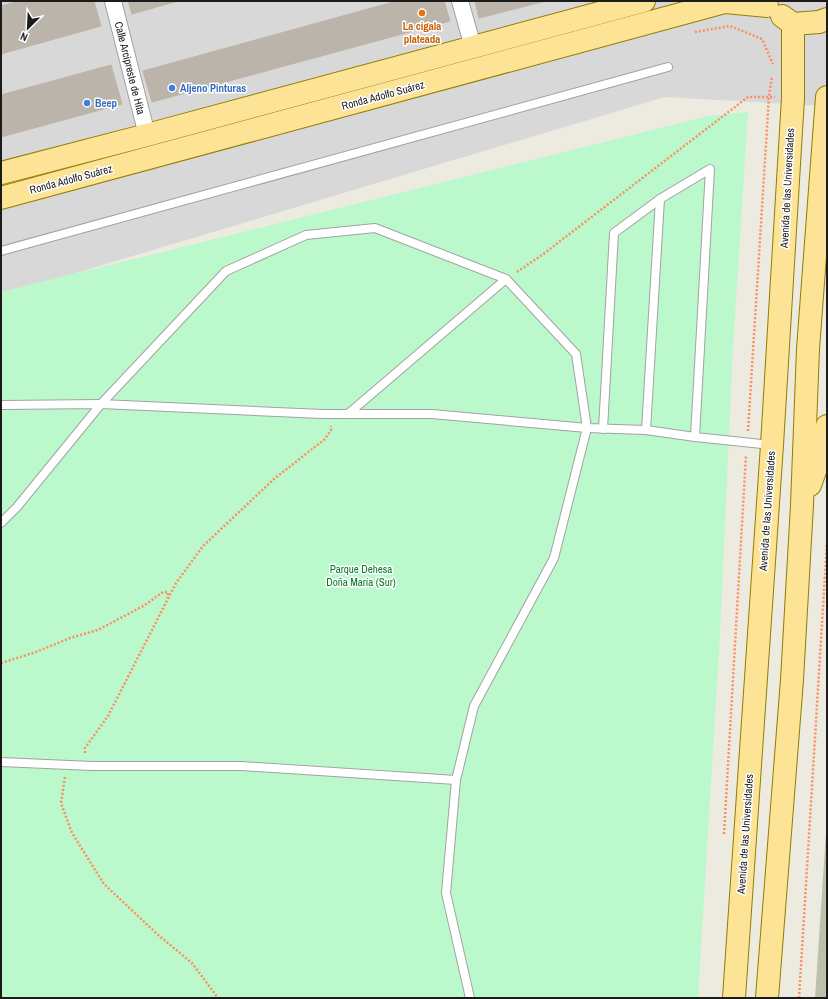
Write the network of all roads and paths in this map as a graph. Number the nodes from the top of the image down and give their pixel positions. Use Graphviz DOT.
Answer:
graph roads {
  1 [pos="113,1"];
  2 [pos="460,1"];
  3 [pos="644,1"];
  4 [pos="766,3"];
  5 [pos="827,19"];
  6 [pos="793,24"];
  7 [pos="688,34"];
  8 [pos="473,47"];
  9 [pos="773,65"];
  10 [pos="668,67"];
  11 [pos="772,73"];
  12 [pos="769,96"];
  13 [pos="827,96"];
  14 [pos="147,135"];
  15 [pos="1,173"];
  16 [pos="1,198"];
  17 [pos="660,199"];
  18 [pos="1,251"];
  19 [pos="506,279"];
  20 [pos="101,404"];
  21 [pos="1,406"];
  22 [pos="322,414"];
  23 [pos="348,414"];
  24 [pos="827,426"];
  25 [pos="587,428"];
  26 [pos="603,429"];
  27 [pos="646,430"];
  28 [pos="695,437"];
  29 [pos="747,442"];
  30 [pos="772,445"];
  31 [pos="802,505"];
  32 [pos="1,523"];
  33 [pos="827,542"];
  34 [pos="167,601"];
  35 [pos="1,663"];
  36 [pos="85,748"];
  37 [pos="81,752"];
  38 [pos="1,762"];
  39 [pos="92,766"];
  40 [pos="67,773"];
  41 [pos="456,780"];
  42 [pos="724,837"];
  43 [pos="218,998"];
  44 [pos="470,998"];
  45 [pos="734,998"];
  46 [pos="767,998"];
  47 [pos="799,998"];
  1 -- 14 [label="street, Calle Arcipreste de Hita"];
  2 -- 8 [label="street"];
  3 -- 8 [label="main road, Ronda Adolfo Suárez"];
  4 -- 6 [label="main road"];
  4 -- 16 [label="main road, Ronda Adolfo Suárez"];
  5 -- 6 [label="main road"];
  6 -- 30 [label="main road, Avenida de las Universidades"];
  7 -- 9 [label="path"];
  8 -- 14 [label="main road, Ronda Adolfo Suárez"];
  10 -- 18 [label="lane"];
  11 -- 12 [label="path"];
  12 -- 19 [label="path"];
  12 -- 29 [label="path"];
  13 -- 31 [label="main road"];
  14 -- 15 [label="main road, Ronda Adolfo Suárez"];
  17 -- 26 [label="lane"];
  17 -- 27 [label="lane"];
  17 -- 28 [label="lane"];
  19 -- 20 [label="lane"];
  19 -- 23 [label="lane"];
  19 -- 25 [label="lane"];
  20 -- 21 [label="lane"];
  20 -- 22 [label="lane"];
  20 -- 32 [label="lane"];
  22 -- 23 [label="lane"];
  22 -- 34 [label="path"];
  23 -- 25 [label="lane"];
  24 -- 31 [label="main road"];
  25 -- 26 [label="lane"];
  25 -- 41 [label="lane"];
  26 -- 27 [label="lane"];
  27 -- 28 [label="lane"];
  28 -- 29 [label="lane"];
  29 -- 30 [label="lane"];
  29 -- 42 [label="path"];
  30 -- 45 [label="main road, Avenida de las Universidades"];
  31 -- 46 [label="main road"];
  33 -- 47 [label="path"];
  34 -- 35 [label="path"];
  34 -- 36 [label="path"];
  36 -- 37 [label="path"];
  36 -- 39 [label="path"];
  38 -- 39 [label="lane"];
  39 -- 41 [label="lane"];
  40 -- 43 [label="path"];
  41 -- 44 [label="lane"];
}
